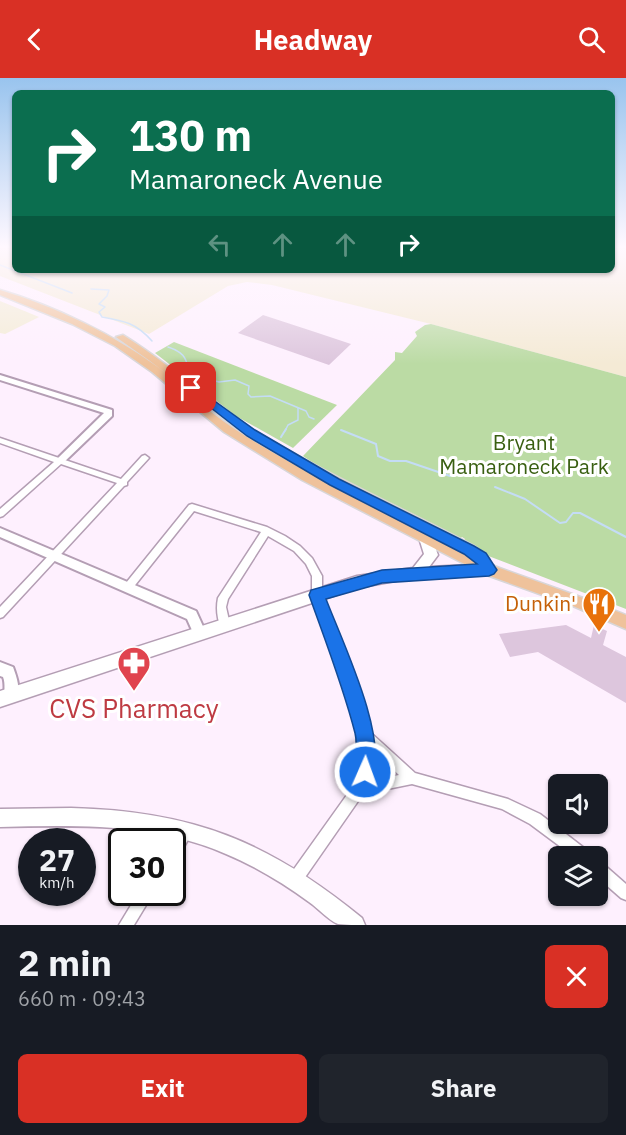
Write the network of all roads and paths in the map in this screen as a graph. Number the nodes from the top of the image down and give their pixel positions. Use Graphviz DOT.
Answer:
graph roads {
  1 [pos="0,287"];
  2 [pos="0,292"];
  3 [pos="0,378"];
  4 [pos="0,440"];
  5 [pos="145,458"];
  6 [pos="60,460"];
  7 [pos="124,483"];
  8 [pos="0,514"];
  9 [pos="0,532"];
  10 [pos="266,532"];
  11 [pos="425,538"];
  12 [pos="56,555"];
  13 [pos="489,570"];
  14 [pos="417,573"];
  15 [pos="129,586"];
  16 [pos="317,595"];
  17 [pos="0,614"];
  18 [pos="626,622"];
  19 [pos="225,625"];
  20 [pos="200,633"];
  21 [pos="0,669"];
  22 [pos="5,697"];
  23 [pos="366,737"];
  24 [pos="412,778"];
  25 [pos="359,789"];
  26 [pos="0,818"];
  27 [pos="187,831"];
  28 [pos="570,846"];
  29 [pos="608,877"];
  30 [pos="294,881"];
  31 [pos="626,892"];
  32 [pos="138,906"];
  33 [pos="126,925"];
  34 [pos="356,925"];
  1 -- 13 [label="main road"];
  2 -- 11 [label="main road"];
  3 -- 6 [label="street"];
  4 -- 6 [label="street"];
  5 -- 7 [label="street"];
  6 -- 7 [label="street"];
  6 -- 8 [label="street"];
  7 -- 12 [label="street"];
  9 -- 12 [label="street"];
  10 -- 15 [label="street"];
  10 -- 16 [label="street"];
  10 -- 19 [label="street"];
  11 -- 13 [label="main road"];
  11 -- 14 [label="main road"];
  12 -- 15 [label="street"];
  12 -- 17 [label="street"];
  13 -- 14 [label="main road"];
  13 -- 18 [label="main road"];
  14 -- 16 [label="main road"];
  15 -- 20 [label="street"];
  16 -- 19 [label="main road"];
  16 -- 23 [label="street"];
  19 -- 20 [label="main road"];
  20 -- 22 [label="main road"];
  21 -- 22 [label="street"];
  23 -- 24 [label="street"];
  23 -- 25 [label="street"];
  24 -- 25 [label="street"];
  24 -- 28 [label="street"];
  25 -- 30 [label="street"];
  26 -- 27 [label="main road"];
  27 -- 30 [label="main road"];
  29 -- 31 [label="street"];
  30 -- 34 [label="main road"];
  32 -- 33 [label="street"];
}
